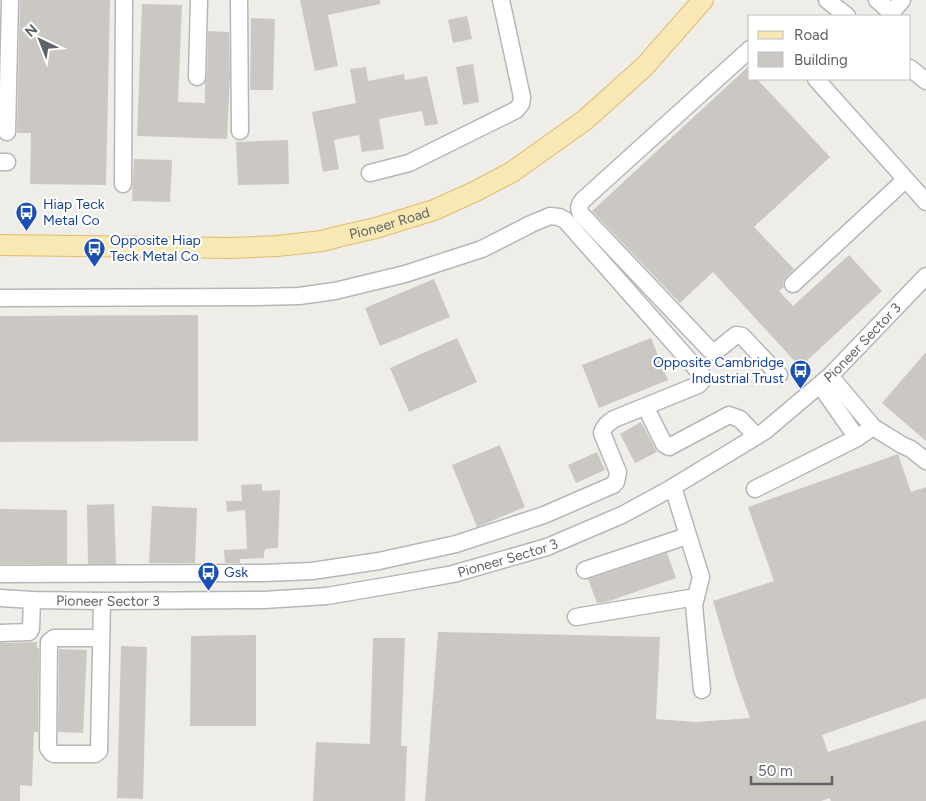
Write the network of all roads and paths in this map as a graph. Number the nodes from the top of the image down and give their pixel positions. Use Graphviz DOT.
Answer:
graph roads {
  1 [pos="10,0"];
  2 [pos="124,0"];
  3 [pos="199,0"];
  4 [pos="240,0"];
  5 [pos="501,0"];
  6 [pos="704,0"];
  7 [pos="827,0"];
  8 [pos="877,0"];
  9 [pos="894,10"];
  10 [pos="846,15"];
  11 [pos="748,52"];
  12 [pos="911,69"];
  13 [pos="197,77"];
  14 [pos="817,80"];
  15 [pos="926,81"];
  16 [pos="240,131"];
  17 [pos="7,132"];
  18 [pos="370,173"];
  19 [pos="905,180"];
  20 [pos="123,184"];
  21 [pos="926,202"];
  22 [pos="0,245"];
  23 [pos="926,276"];
  24 [pos="793,284"];
  25 [pos="0,298"];
  26 [pos="779,375"];
  27 [pos="825,381"];
  28 [pos="650,416"];
  29 [pos="873,427"];
  30 [pos="756,436"];
  31 [pos="857,438"];
  32 [pos="926,461"];
  33 [pos="673,487"];
  34 [pos="755,489"];
  35 [pos="687,536"];
  36 [pos="585,570"];
  37 [pos="0,574"];
  38 [pos="696,597"];
  39 [pos="0,598"];
  40 [pos="32,600"];
  41 [pos="102,600"];
  42 [pos="576,617"];
  43 [pos="0,633"];
  44 [pos="101,638"];
  45 [pos="702,690"];
  1 -- 17 [label="street"];
  2 -- 20 [label="street"];
  3 -- 13 [label="street"];
  4 -- 16 [label="street"];
  5 -- 18 [label="street"];
  6 -- 22 [label="main road, Pioneer Road"];
  7 -- 10 [label="street"];
  8 -- 9 [label="street"];
  11 -- 26 [label="street"];
  12 -- 15 [label="street"];
  14 -- 19 [label="street"];
  19 -- 21 [label="street"];
  19 -- 24 [label="street"];
  23 -- 27 [label="street, Pioneer Sector 3"];
  25 -- 37 [label="street"];
  27 -- 29 [label="street"];
  27 -- 30 [label="street, Pioneer Sector 3"];
  27 -- 31 [label="street"];
  28 -- 30 [label="street"];
  29 -- 31 [label="street"];
  29 -- 32 [label="street"];
  30 -- 33 [label="street, Pioneer Sector 3"];
  31 -- 34 [label="street"];
  33 -- 35 [label="street"];
  33 -- 41 [label="street, Pioneer Sector 3"];
  35 -- 36 [label="street"];
  35 -- 38 [label="street"];
  38 -- 42 [label="street"];
  38 -- 45 [label="street"];
  39 -- 40 [label="street, Pioneer Sector 3"];
  40 -- 41 [label="street, Pioneer Sector 3"];
  40 -- 43 [label="street"];
  41 -- 44 [label="street"];
  44 -- 44 [label="street"];
}
